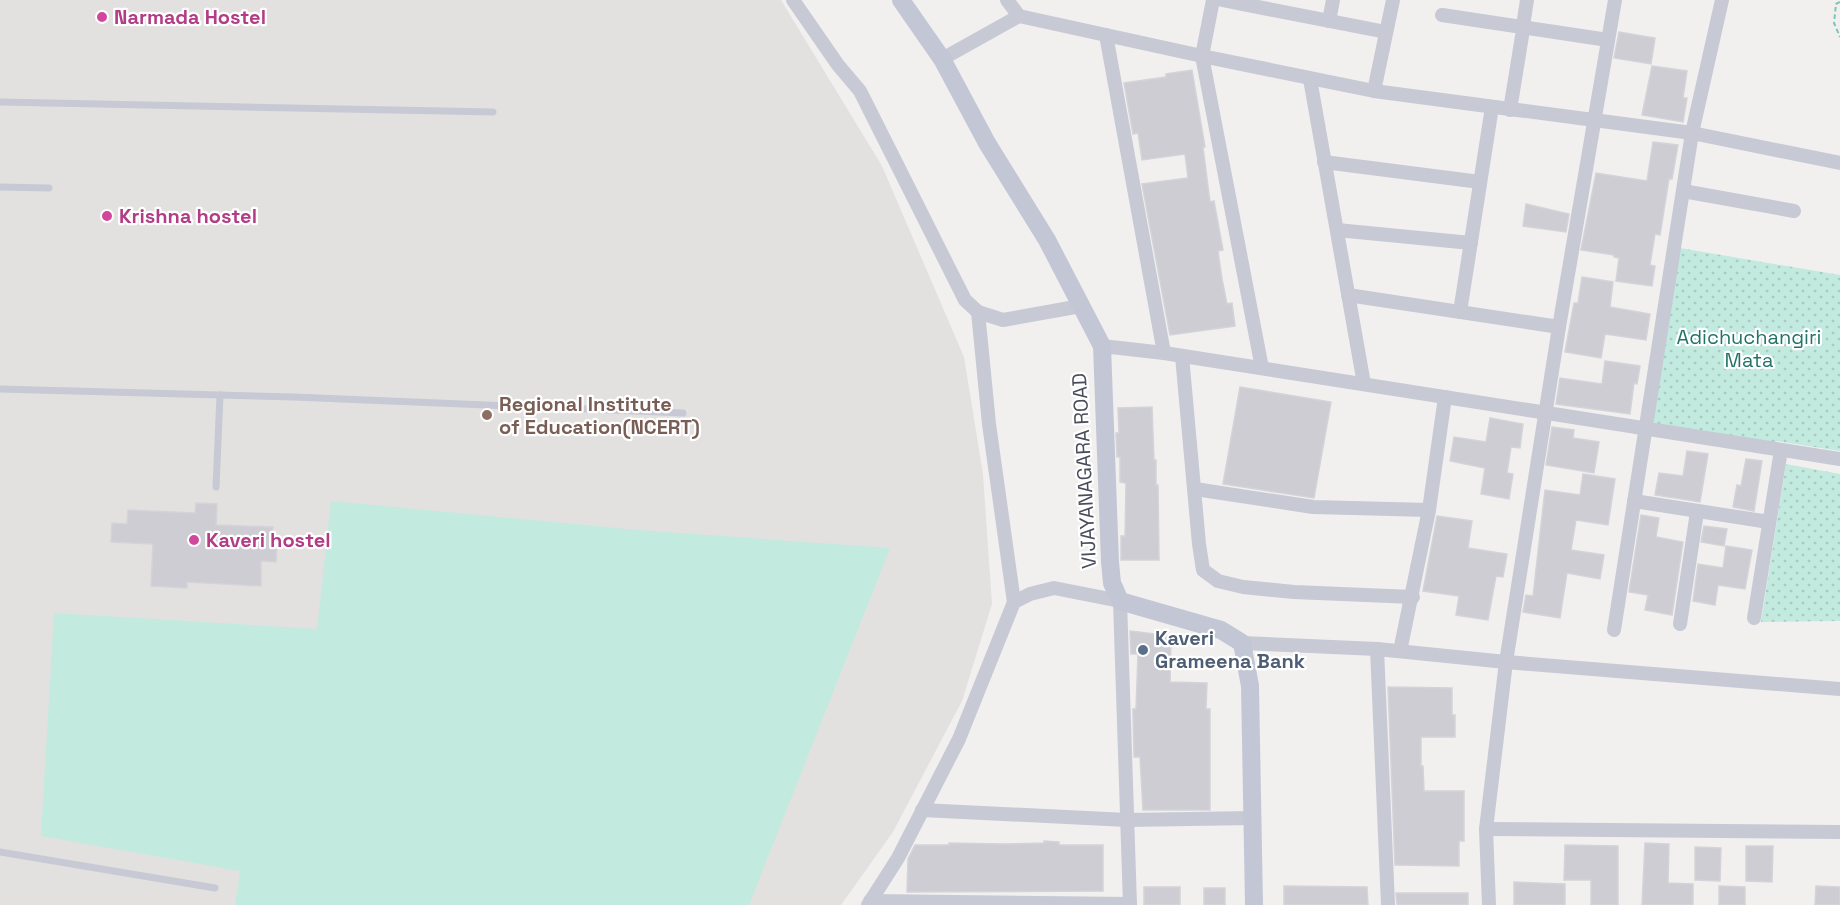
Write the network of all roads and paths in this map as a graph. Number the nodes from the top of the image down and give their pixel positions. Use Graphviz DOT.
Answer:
graph roads {
  1 [pos="793,0"];
  2 [pos="900,0"];
  3 [pos="1007,0"];
  4 [pos="1214,0"];
  5 [pos="1222,0"];
  6 [pos="1333,0"];
  7 [pos="1393,0"];
  8 [pos="1527,0"];
  9 [pos="1615,0"];
  10 [pos="1722,0"];
  11 [pos="1840,2"];
  12 [pos="1279,5"];
  13 [pos="1442,15"];
  14 [pos="1019,16"];
  15 [pos="1329,21"];
  16 [pos="1523,31"];
  17 [pos="1386,32"];
  18 [pos="1106,35"];
  19 [pos="1840,37"];
  20 [pos="1608,40"];
  21 [pos="1202,56"];
  22 [pos="942,59"];
  23 [pos="1310,79"];
  24 [pos="1374,91"];
  25 [pos="0,102"];
  26 [pos="1492,107"];
  27 [pos="1510,110"];
  28 [pos="494,112"];
  29 [pos="1594,121"];
  30 [pos="1692,133"];
  31 [pos="1324,162"];
  32 [pos="1840,163"];
  33 [pos="1480,182"];
  34 [pos="0,187"];
  35 [pos="49,188"];
  36 [pos="1683,191"];
  37 [pos="1794,211"];
  38 [pos="1337,230"];
  39 [pos="1471,243"];
  40 [pos="1348,295"];
  41 [pos="1081,306"];
  42 [pos="978,312"];
  43 [pos="1460,312"];
  44 [pos="1559,327"];
  45 [pos="1102,346"];
  46 [pos="1164,353"];
  47 [pos="1182,356"];
  48 [pos="1262,368"];
  49 [pos="1364,384"];
  50 [pos="0,389"];
  51 [pos="220,395"];
  52 [pos="1445,397"];
  53 [pos="682,412"];
  54 [pos="1546,412"];
  55 [pos="1645,429"];
  56 [pos="1781,450"];
  57 [pos="1840,459"];
  58 [pos="216,487"];
  59 [pos="1195,489"];
  60 [pos="1634,501"];
  61 [pos="1429,510"];
  62 [pos="1696,512"];
  63 [pos="1769,522"];
  64 [pos="1413,597"];
  65 [pos="1120,601"];
  66 [pos="1014,602"];
  67 [pos="1754,618"];
  68 [pos="1680,624"];
  69 [pos="1614,630"];
  70 [pos="1242,643"];
  71 [pos="1377,649"];
  72 [pos="1400,651"];
  73 [pos="1506,662"];
  74 [pos="1840,689"];
  75 [pos="922,810"];
  76 [pos="1253,818"];
  77 [pos="1127,820"];
  78 [pos="1486,829"];
  79 [pos="1840,832"];
  80 [pos="0,852"];
  81 [pos="214,888"];
  82 [pos="869,903"];
  83 [pos="1130,904"];
  84 [pos="1254,905"];
  85 [pos="1388,905"];
  86 [pos="1489,905"];
  1 -- 42 [label="street"];
  2 -- 22 [label="street, VIJAYANAGARA ROAD"];
  3 -- 14 [label="street"];
  4 -- 21 [label="street"];
  5 -- 12 [label="street"];
  6 -- 15 [label="street"];
  7 -- 17 [label="street"];
  8 -- 16 [label="street"];
  9 -- 20 [label="street"];
  10 -- 30 [label="street"];
  11 -- 19 [label="path"];
  12 -- 15 [label="street"];
  13 -- 16 [label="street"];
  14 -- 18 [label="street"];
  14 -- 22 [label="street"];
  15 -- 17 [label="street"];
  16 -- 20 [label="street"];
  16 -- 27 [label="street"];
  17 -- 24 [label="street"];
  18 -- 21 [label="street"];
  18 -- 46 [label="street"];
  20 -- 29 [label="street"];
  21 -- 23 [label="street"];
  21 -- 48 [label="street"];
  22 -- 41 [label="street, VIJAYANAGARA ROAD"];
  23 -- 24 [label="street"];
  23 -- 31 [label="street"];
  24 -- 26 [label="street"];
  25 -- 28 [label="lane"];
  26 -- 27 [label="street"];
  26 -- 33 [label="street"];
  27 -- 29 [label="street"];
  29 -- 30 [label="street"];
  29 -- 44 [label="street"];
  30 -- 32 [label="street"];
  30 -- 36 [label="street"];
  31 -- 33 [label="street"];
  31 -- 38 [label="street"];
  33 -- 39 [label="street"];
  34 -- 35 [label="lane"];
  36 -- 37 [label="street"];
  36 -- 55 [label="street"];
  38 -- 39 [label="street"];
  38 -- 40 [label="street"];
  39 -- 43 [label="street"];
  40 -- 43 [label="street"];
  40 -- 49 [label="street"];
  41 -- 42 [label="street"];
  41 -- 45 [label="street, VIJAYANAGARA ROAD"];
  42 -- 66 [label="street"];
  43 -- 44 [label="street"];
  44 -- 54 [label="street"];
  45 -- 46 [label="street"];
  45 -- 65 [label="street, VIJAYANAGARA ROAD"];
  46 -- 47 [label="street"];
  47 -- 48 [label="street"];
  47 -- 59 [label="street"];
  48 -- 49 [label="street"];
  49 -- 52 [label="street"];
  50 -- 51 [label="lane"];
  51 -- 53 [label="lane"];
  51 -- 58 [label="lane"];
  52 -- 54 [label="street"];
  52 -- 61 [label="street"];
  54 -- 55 [label="street"];
  54 -- 73 [label="street"];
  55 -- 56 [label="street"];
  55 -- 60 [label="street"];
  56 -- 57 [label="street"];
  56 -- 63 [label="street"];
  59 -- 61 [label="street"];
  59 -- 64 [label="street"];
  60 -- 62 [label="street"];
  60 -- 69 [label="street"];
  61 -- 64 [label="street"];
  62 -- 63 [label="street"];
  62 -- 68 [label="street"];
  63 -- 67 [label="street"];
  64 -- 72 [label="street"];
  65 -- 66 [label="street"];
  65 -- 70 [label="street"];
  65 -- 77 [label="street"];
  66 -- 75 [label="street"];
  70 -- 71 [label="street"];
  70 -- 76 [label="street"];
  71 -- 72 [label="street"];
  71 -- 85 [label="street"];
  72 -- 73 [label="street"];
  73 -- 74 [label="street"];
  73 -- 78 [label="street"];
  75 -- 77 [label="street"];
  75 -- 82 [label="street"];
  76 -- 77 [label="street"];
  76 -- 84 [label="street"];
  77 -- 83 [label="street"];
  78 -- 79 [label="street"];
  78 -- 86 [label="street"];
  80 -- 81 [label="lane"];
  82 -- 83 [label="street"];
}
